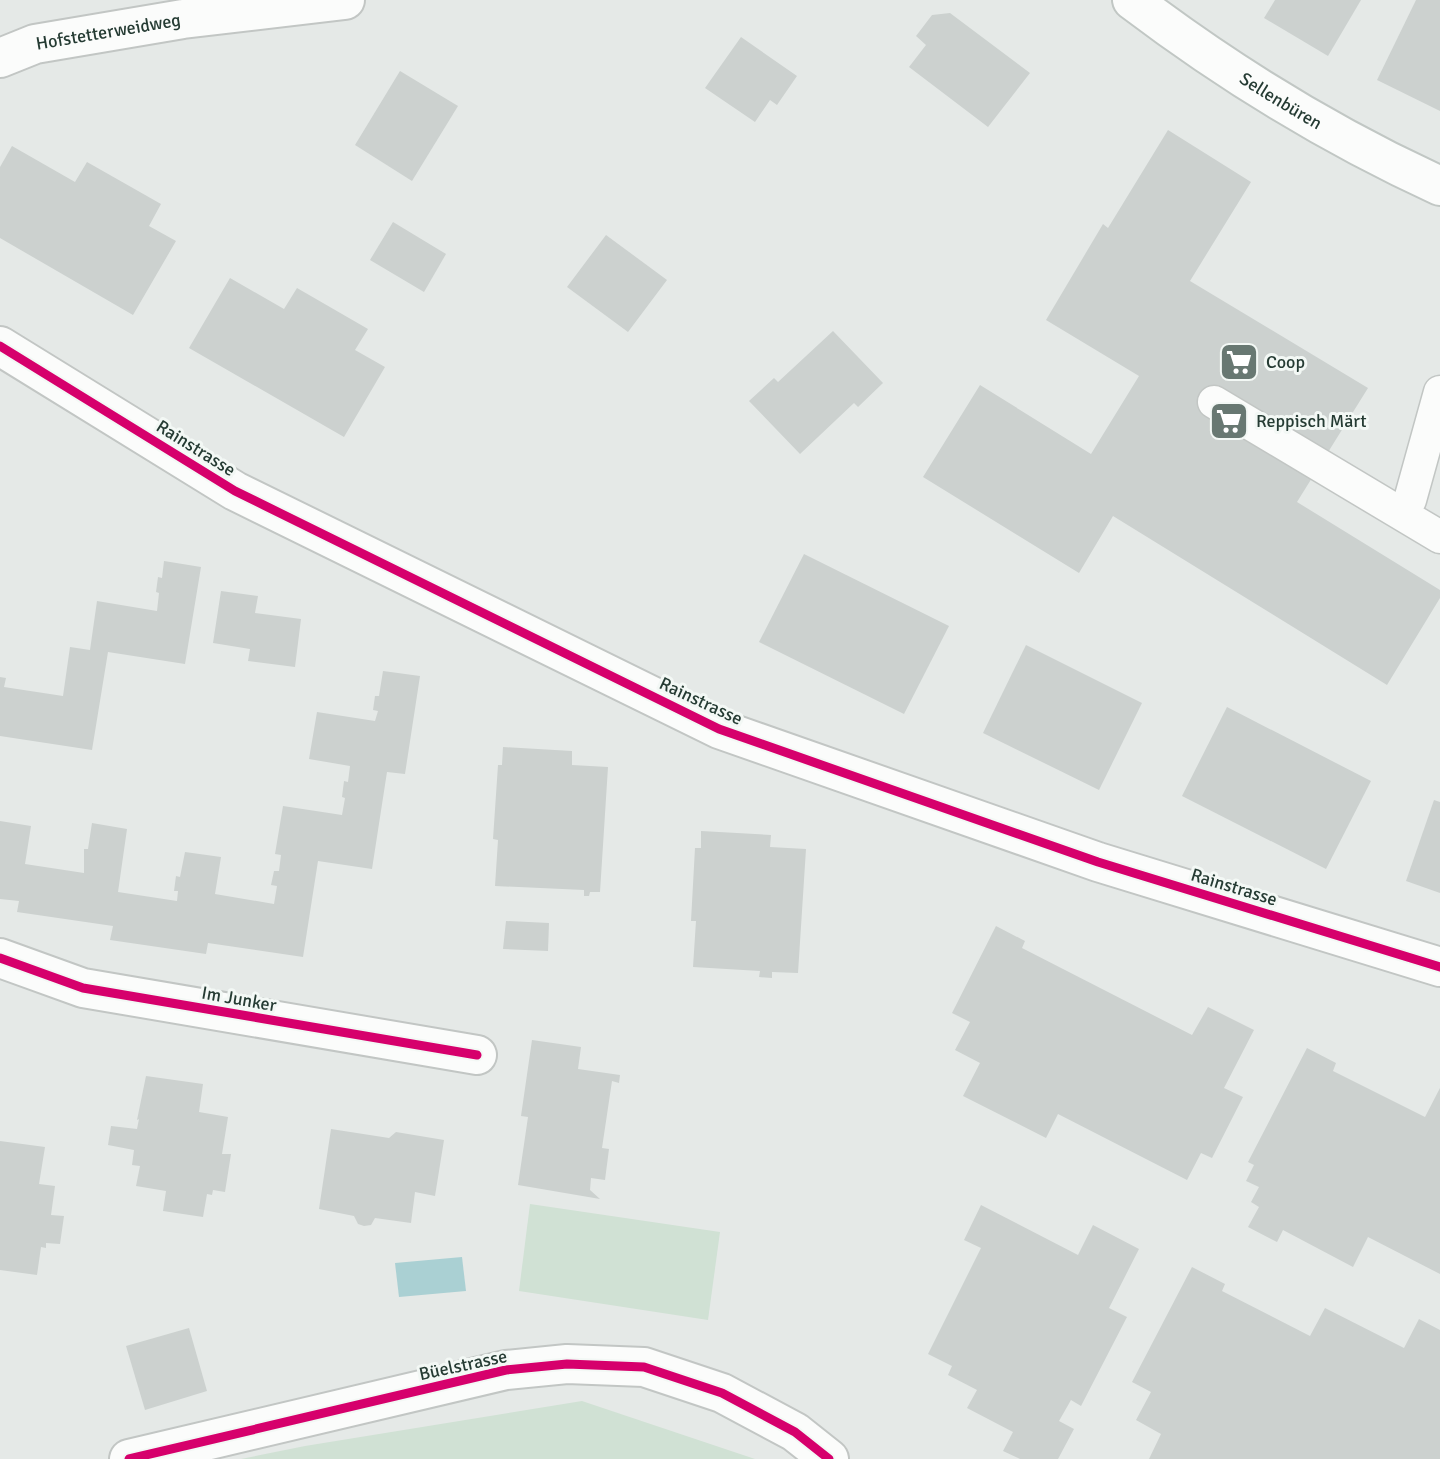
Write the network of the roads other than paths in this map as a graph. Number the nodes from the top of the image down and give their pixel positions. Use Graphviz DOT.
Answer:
graph roads {
  1 [pos="345,0"];
  2 [pos="1132,0"];
  3 [pos="0,58"];
  4 [pos="1440,186"];
  5 [pos="0,346"];
  6 [pos="1440,392"];
  7 [pos="1214,402"];
  8 [pos="1410,500"];
  9 [pos="1440,537"];
  10 [pos="0,958"];
  11 [pos="1440,967"];
  12 [pos="477,1055"];
  13 [pos="129,1459"];
  14 [pos="829,1459"];
  1 -- 3 [label="street, Hofstetterweidweg"];
  2 -- 4 [label="street, Sellenbüren"];
  5 -- 11 [label="street, Rainstrasse"];
  6 -- 8 [label="lane"];
  7 -- 9 [label="lane"];
  10 -- 12 [label="street, Im Junker"];
  13 -- 14 [label="street, Büelstrasse"];
}
